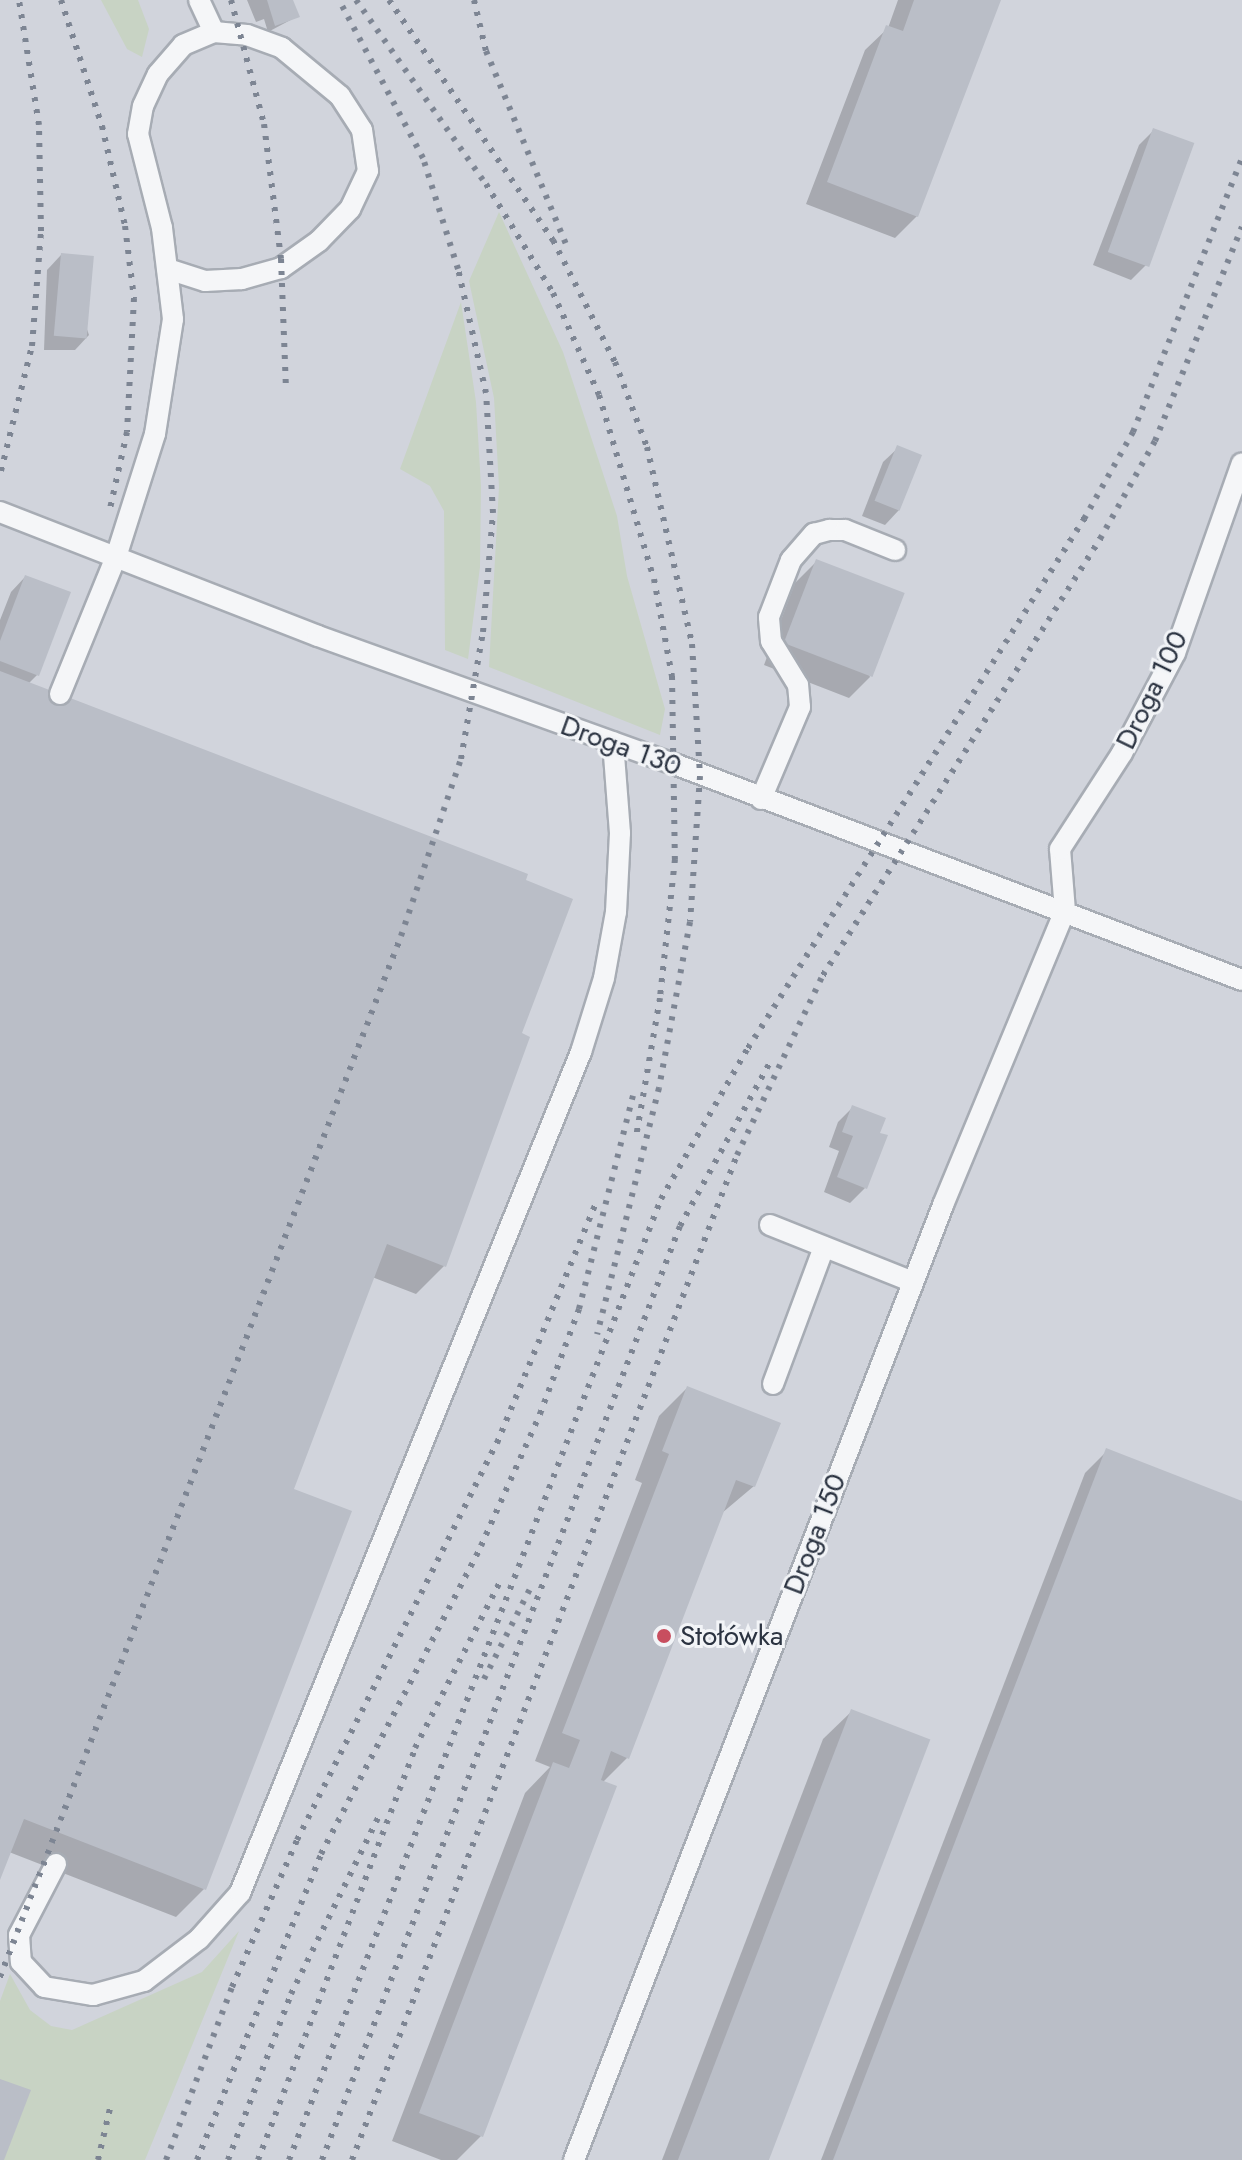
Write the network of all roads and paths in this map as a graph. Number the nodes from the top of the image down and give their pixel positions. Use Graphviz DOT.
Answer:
graph roads {
  1 [pos="199,0"];
  2 [pos="214,32"];
  3 [pos="167,269"];
  4 [pos="1242,463"];
  5 [pos="0,512"];
  6 [pos="895,550"];
  7 [pos="116,557"];
  8 [pos="60,694"];
  9 [pos="613,742"];
  10 [pos="761,799"];
  11 [pos="1065,911"];
  12 [pos="1242,980"];
  13 [pos="770,1225"];
  14 [pos="824,1247"];
  15 [pos="913,1282"];
  16 [pos="773,1384"];
  17 [pos="56,1864"];
  18 [pos="574,2160"];
  1 -- 2 [label="lane"];
  2 -- 3 [label="lane"];
  2 -- 3 [label="lane"];
  3 -- 7 [label="lane"];
  4 -- 11 [label="lane, Droga 100"];
  5 -- 7 [label="lane, Droga 130"];
  6 -- 10 [label="lane"];
  7 -- 8 [label="lane"];
  7 -- 9 [label="lane, Droga 130"];
  9 -- 10 [label="lane, Droga 130"];
  9 -- 17 [label="lane"];
  10 -- 11 [label="lane, Droga 130"];
  11 -- 12 [label="lane, Droga 130"];
  11 -- 15 [label="lane, Droga 150"];
  13 -- 14 [label="lane"];
  14 -- 15 [label="lane"];
  14 -- 16 [label="lane"];
  15 -- 18 [label="lane, Droga 150"];
}
